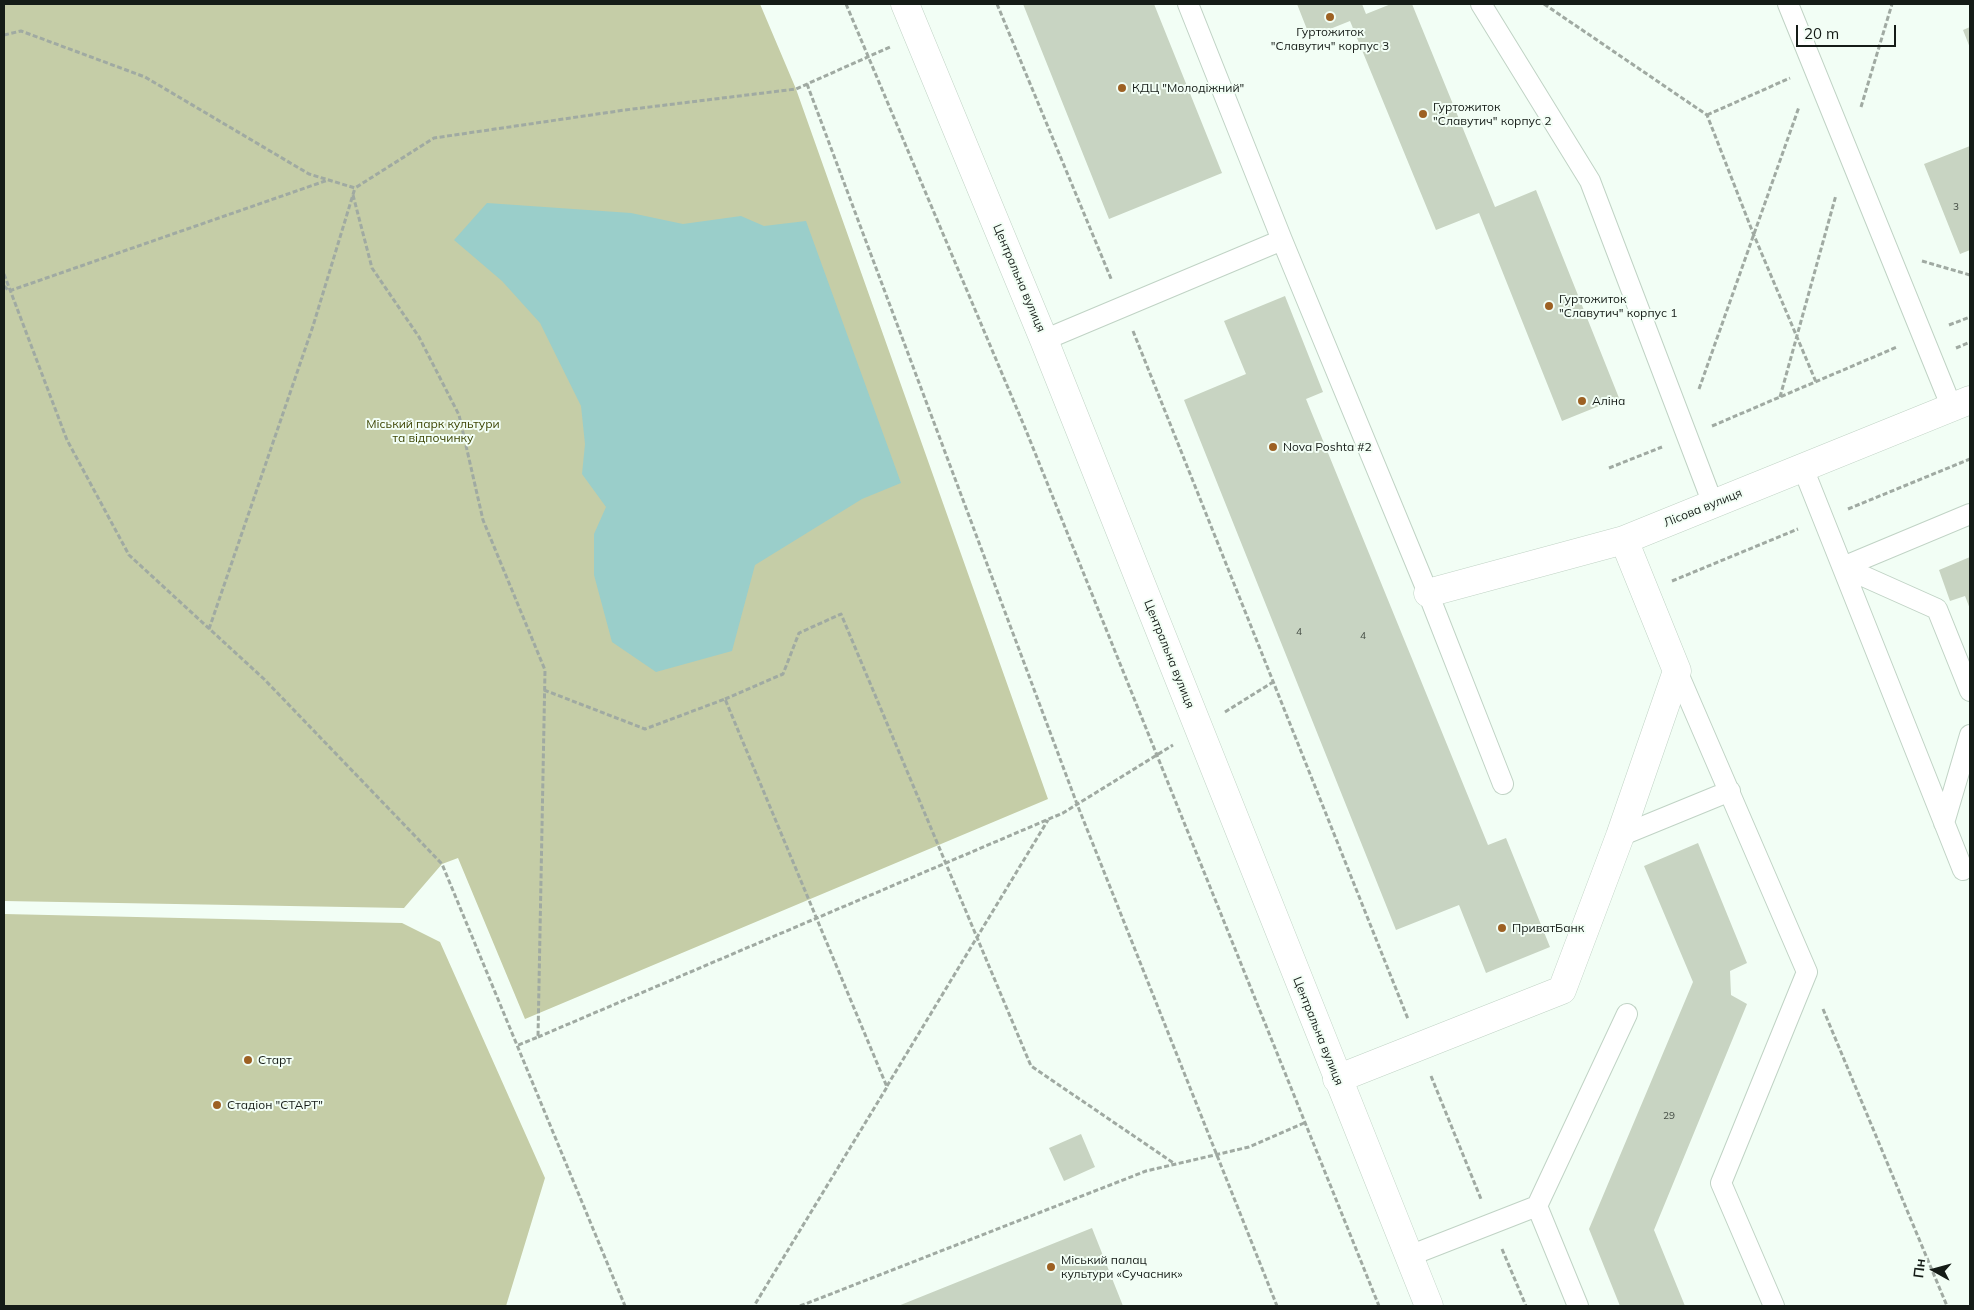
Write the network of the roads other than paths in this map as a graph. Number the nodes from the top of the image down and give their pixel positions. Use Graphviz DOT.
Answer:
graph roads {
  1 [pos="905,4"];
  2 [pos="1188,4"];
  3 [pos="1481,4"];
  4 [pos="1788,4"];
  5 [pos="1282,240"];
  6 [pos="1044,340"];
  7 [pos="1961,404"];
  8 [pos="1803,468"];
  9 [pos="1713,504"];
  10 [pos="1970,514"];
  11 [pos="1624,540"];
  12 [pos="1843,567"];
  13 [pos="1428,593"];
  14 [pos="1677,671"];
  15 [pos="1970,691"];
  16 [pos="1970,735"];
  17 [pos="1503,784"];
  18 [pos="1730,791"];
  19 [pos="1944,823"];
  20 [pos="1620,836"];
  21 [pos="1963,870"];
  22 [pos="1627,1014"];
  23 [pos="1337,1079"];
  24 [pos="1537,1206"];
  25 [pos="1409,1256"];
  26 [pos="1429,1306"];
  27 [pos="1578,1306"];
  28 [pos="1774,1306"];
  1 -- 6 [label="street, Центральна вулиця"];
  2 -- 5 [label="lane"];
  3 -- 9 [label="lane"];
  4 -- 7 [label="lane"];
  5 -- 6 [label="lane"];
  5 -- 13 [label="lane"];
  6 -- 23 [label="street, Центральна вулиця"];
  7 -- 8 [label="street, Лісова вулиця"];
  8 -- 9 [label="street, Лісова вулиця"];
  8 -- 12 [label="lane"];
  9 -- 11 [label="street, Лісова вулиця"];
  10 -- 12 [label="lane"];
  11 -- 13 [label="street, Лісова вулиця"];
  11 -- 14 [label="street"];
  12 -- 15 [label="lane"];
  12 -- 19 [label="lane"];
  13 -- 17 [label="lane"];
  14 -- 18 [label="lane"];
  14 -- 20 [label="street"];
  16 -- 19 [label="lane"];
  18 -- 20 [label="lane"];
  18 -- 28 [label="lane"];
  19 -- 21 [label="lane"];
  20 -- 23 [label="street"];
  22 -- 24 [label="lane"];
  23 -- 25 [label="street, Центральна вулиця"];
  24 -- 25 [label="lane"];
  24 -- 27 [label="lane"];
  25 -- 26 [label="street, Центральна вулиця"];
}
